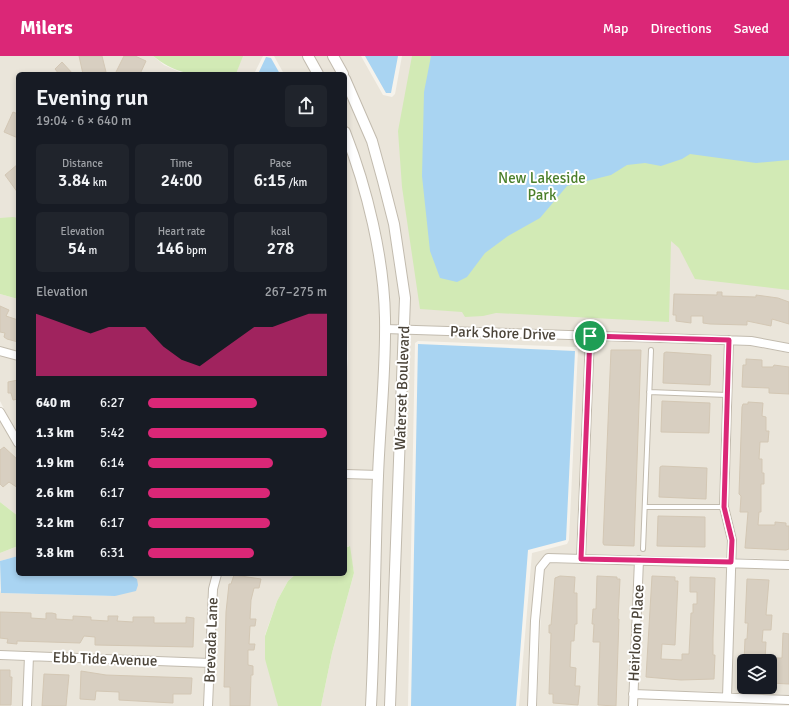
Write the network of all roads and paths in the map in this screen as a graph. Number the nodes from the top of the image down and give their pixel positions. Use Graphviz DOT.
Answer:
graph roads {
  1 [pos="308,56"];
  2 [pos="333,56"];
  3 [pos="317,72"];
  4 [pos="342,72"];
  5 [pos="347,84"];
  6 [pos="347,138"];
  7 [pos="385,329"];
  8 [pos="405,329"];
  9 [pos="590,336"];
  10 [pos="729,340"];
  11 [pos="789,348"];
  12 [pos="651,350"];
  13 [pos="0,351"];
  14 [pos="16,355"];
  15 [pos="649,392"];
  16 [pos="727,395"];
  17 [pos="0,412"];
  18 [pos="16,439"];
  19 [pos="347,474"];
  20 [pos="378,475"];
  21 [pos="645,507"];
  22 [pos="724,507"];
  23 [pos="643,549"];
  24 [pos="581,559"];
  25 [pos="639,560"];
  26 [pos="731,562"];
  27 [pos="789,565"];
  28 [pos="216,576"];
  29 [pos="0,655"];
  30 [pos="29,656"];
  31 [pos="210,663"];
  32 [pos="633,694"];
  33 [pos="727,697"];
  34 [pos="789,700"];
  35 [pos="27,706"];
  36 [pos="208,706"];
  37 [pos="371,706"];
  38 [pos="390,706"];
  39 [pos="532,706"];
  40 [pos="633,706"];
  1 -- 3 [label="street"];
  2 -- 4 [label="street"];
  5 -- 8 [label="street, Waterset Boulevard"];
  6 -- 7 [label="street, Waterset Boulevard"];
  7 -- 8 [label="street, Park Shore Drive"];
  7 -- 20 [label="street, Waterset Boulevard"];
  8 -- 9 [label="street, Park Shore Drive"];
  8 -- 38 [label="street, Waterset Boulevard"];
  9 -- 10 [label="street, Park Shore Drive"];
  9 -- 24 [label="street"];
  10 -- 11 [label="street, Park Shore Drive"];
  10 -- 16 [label="street"];
  12 -- 15 [label="lane"];
  13 -- 14 [label="street"];
  15 -- 16 [label="lane"];
  15 -- 21 [label="lane"];
  16 -- 22 [label="street"];
  17 -- 18 [label="street"];
  19 -- 20 [label="street"];
  20 -- 37 [label="street, Waterset Boulevard"];
  21 -- 22 [label="lane"];
  21 -- 23 [label="lane"];
  22 -- 26 [label="street"];
  24 -- 25 [label="street"];
  24 -- 39 [label="street"];
  25 -- 26 [label="street"];
  25 -- 32 [label="street, Heirloom Place"];
  26 -- 27 [label="street"];
  26 -- 33 [label="street"];
  28 -- 31 [label="street, Brevada Lane"];
  29 -- 30 [label="street, Ebb Tide Avenue"];
  30 -- 31 [label="street, Ebb Tide Avenue"];
  30 -- 35 [label="street"];
  31 -- 36 [label="street, Brevada Lane"];
  32 -- 33 [label="street"];
  32 -- 40 [label="street, Heirloom Place"];
  33 -- 34 [label="street"];
}
